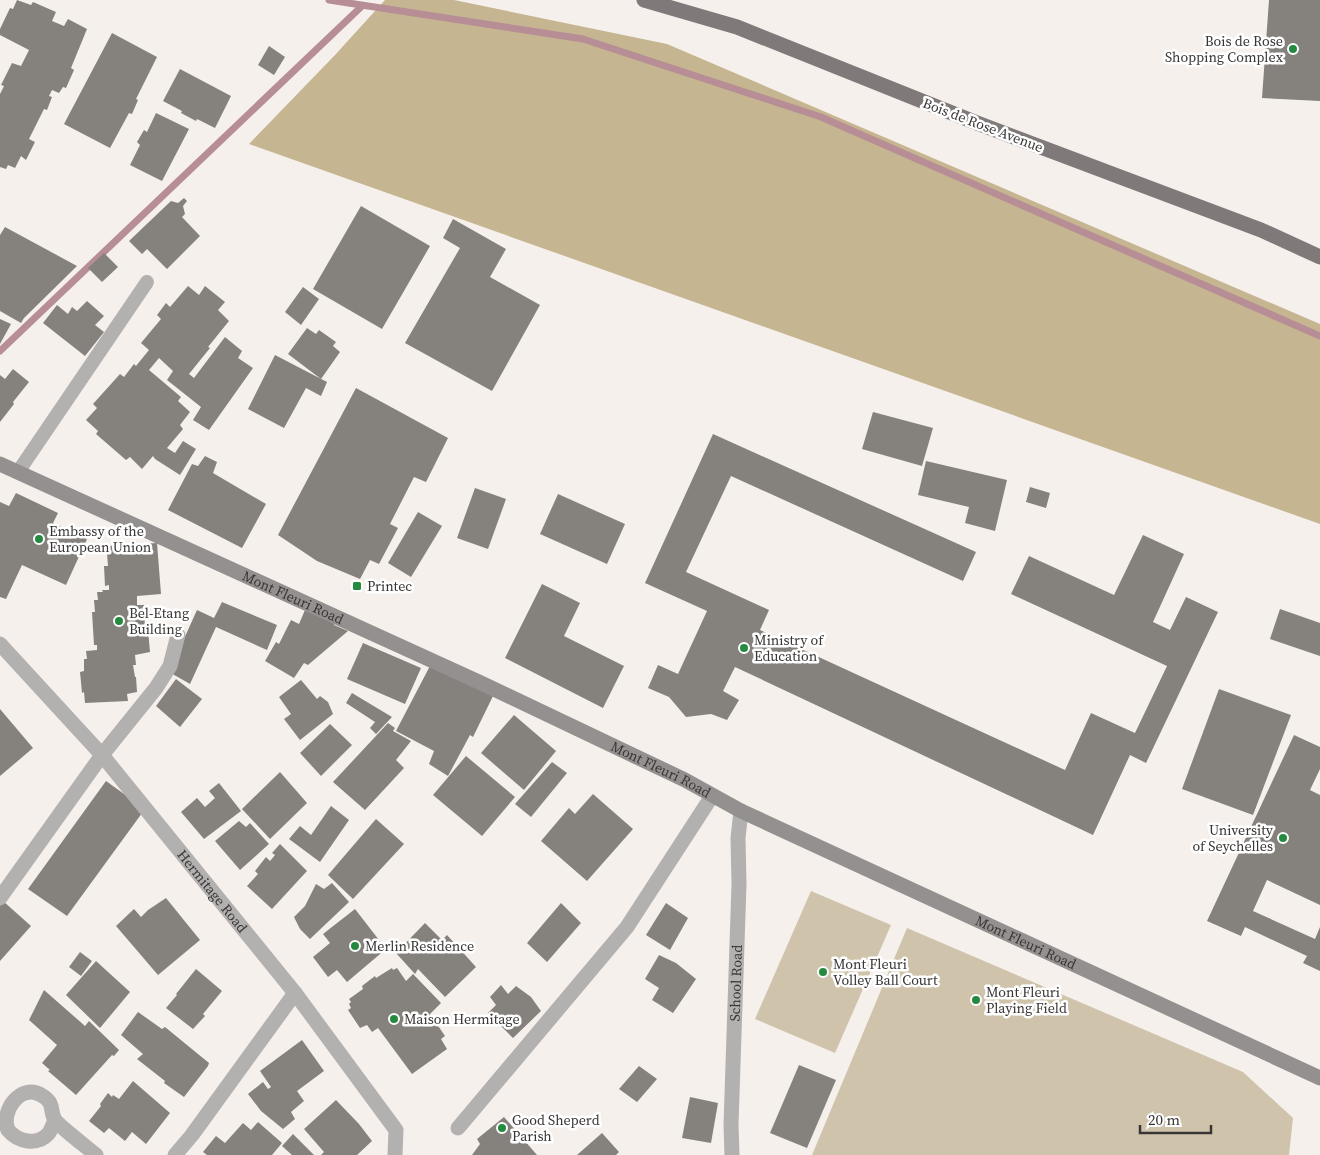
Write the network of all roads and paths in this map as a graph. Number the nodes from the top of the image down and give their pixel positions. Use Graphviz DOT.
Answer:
graph roads {
  1 [pos="644,0"];
  2 [pos="1320,257"];
  3 [pos="147,282"];
  4 [pos="0,464"];
  5 [pos="18,472"];
  6 [pos="178,635"];
  7 [pos="0,644"];
  8 [pos="102,755"];
  9 [pos="712,796"];
  10 [pos="741,811"];
  11 [pos="0,898"];
  12 [pos="294,993"];
  13 [pos="1320,1078"];
  14 [pos="55,1120"];
  15 [pos="458,1128"];
  16 [pos="96,1155"];
  17 [pos="175,1155"];
  18 [pos="395,1155"];
  19 [pos="732,1155"];
  1 -- 2 [label="main road, Bois de Rose Avenue"];
  3 -- 5 [label="lane"];
  4 -- 5 [label="main road, Mont Fleuri Road"];
  5 -- 9 [label="main road, Mont Fleuri Road"];
  6 -- 8 [label="street"];
  7 -- 8 [label="street, Hermitage Road"];
  8 -- 11 [label="street"];
  8 -- 12 [label="street, Hermitage Road"];
  9 -- 10 [label="main road, Mont Fleuri Road"];
  9 -- 15 [label="street"];
  10 -- 13 [label="main road, Mont Fleuri Road"];
  10 -- 19 [label="street, School Road"];
  12 -- 17 [label="street"];
  12 -- 18 [label="street, Hermitage Road"];
  14 -- 16 [label="street"];
}
